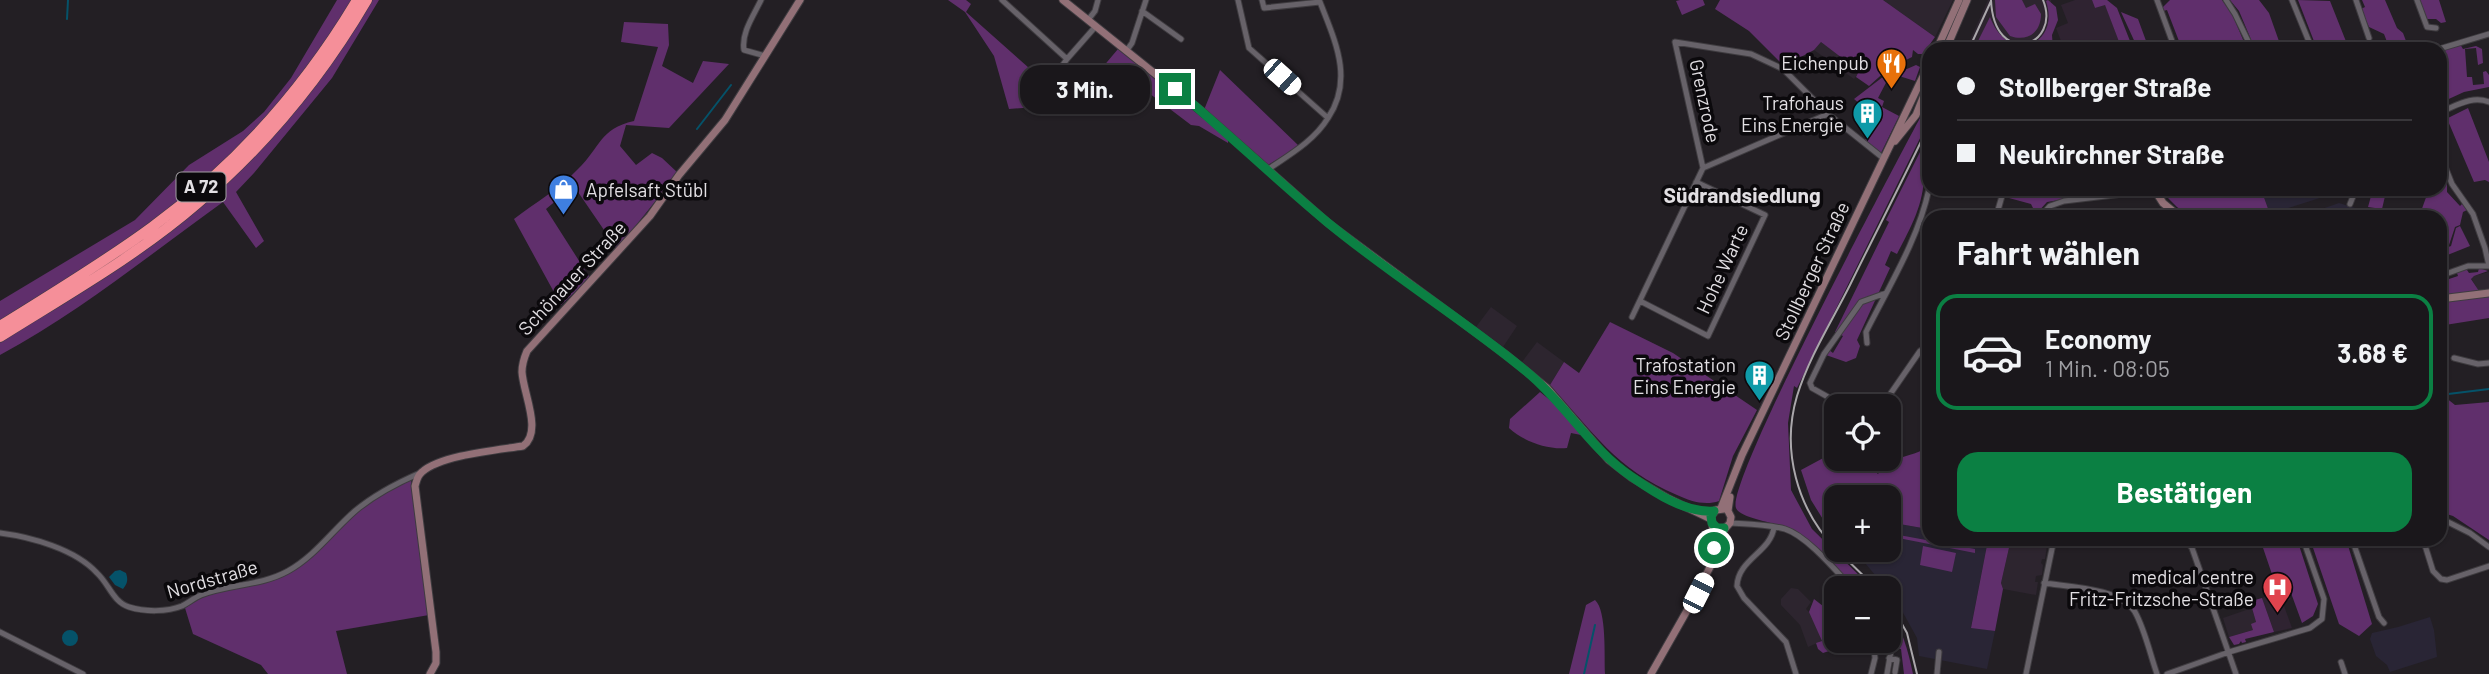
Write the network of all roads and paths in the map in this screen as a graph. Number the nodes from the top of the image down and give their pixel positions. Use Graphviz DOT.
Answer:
graph roads {
  1 [pos="356,0"];
  2 [pos="367,0"];
  3 [pos="761,0"];
  4 [pos="800,0"];
  5 [pos="1002,0"];
  6 [pos="1063,0"];
  7 [pos="1098,0"];
  8 [pos="1146,0"];
  9 [pos="1238,0"];
  10 [pos="1262,0"];
  11 [pos="1959,0"];
  12 [pos="1967,0"];
  13 [pos="2157,0"];
  14 [pos="2226,0"];
  15 [pos="2292,0"];
  16 [pos="2356,0"];
  17 [pos="2417,0"];
  18 [pos="1298,2"];
  19 [pos="1142,11"];
  20 [pos="1088,20"];
  21 [pos="1096,26"];
  22 [pos="2436,28"];
  23 [pos="2489,34"];
  24 [pos="2369,38"];
  25 [pos="1181,39"];
  26 [pos="1940,42"];
  27 [pos="1949,42"];
  28 [pos="2172,42"];
  29 [pos="2249,42"];
  30 [pos="2309,42"];
  31 [pos="2447,46"];
  32 [pos="1127,50"];
  33 [pos="765,56"];
  34 [pos="1067,59"];
  35 [pos="1057,73"];
  36 [pos="1922,78"];
  37 [pos="1922,98"];
  38 [pos="2489,102"];
  39 [pos="2447,109"];
  40 [pos="1828,114"];
  41 [pos="1328,118"];
  42 [pos="1884,157"];
  43 [pos="1703,168"];
  44 [pos="1267,170"];
  45 [pos="2447,171"];
  46 [pos="1696,182"];
  47 [pos="2105,196"];
  48 [pos="2158,196"];
  49 [pos="2353,196"];
  50 [pos="2350,204"];
  51 [pos="2046,210"];
  52 [pos="2172,210"];
  53 [pos="1922,215"];
  54 [pos="2489,266"];
  55 [pos="2447,274"];
  56 [pos="1886,293"];
  57 [pos="2489,293"];
  58 [pos="2447,298"];
  59 [pos="1640,301"];
  60 [pos="1632,317"];
  61 [pos="0,326"];
  62 [pos="0,337"];
  63 [pos="1867,343"];
  64 [pos="1922,350"];
  65 [pos="2455,358"];
  66 [pos="2489,363"];
  67 [pos="1890,394"];
  68 [pos="1824,395"];
  69 [pos="422,471"];
  70 [pos="1722,518"];
  71 [pos="2447,522"];
  72 [pos="1774,527"];
  73 [pos="0,533"];
  74 [pos="2052,546"];
  75 [pos="2190,546"];
  76 [pos="2305,546"];
  77 [pos="2354,546"];
  78 [pos="2425,546"];
  79 [pos="2489,547"];
  80 [pos="2489,566"];
  81 [pos="1840,576"];
  82 [pos="2044,583"];
  83 [pos="2384,623"];
  84 [pos="0,632"];
  85 [pos="1940,652"];
  86 [pos="2229,652"];
  87 [pos="1874,653"];
  88 [pos="1889,653"];
  89 [pos="1889,658"];
  90 [pos="2341,662"];
  91 [pos="1895,672"];
  92 [pos="83,674"];
  93 [pos="430,674"];
  94 [pos="1651,674"];
  95 [pos="1796,674"];
  96 [pos="1871,674"];
  97 [pos="1887,674"];
  98 [pos="1937,674"];
  99 [pos="2026,674"];
  100 [pos="2157,674"];
  101 [pos="2167,674"];
  102 [pos="2235,674"];
  103 [pos="2346,674"];
  1 -- 61 [label="highway, A 72"];
  2 -- 62 [label="highway, A 72"];
  3 -- 33 [label="street"];
  4 -- 33 [label="main road"];
  5 -- 34 [label="street"];
  6 -- 20 [label="main road"];
  7 -- 20 [label="street"];
  8 -- 19 [label="street"];
  9 -- 41 [label="street"];
  10 -- 18 [label="street"];
  11 -- 26 [label="main road"];
  12 -- 27 [label="main road"];
  13 -- 28 [label="street"];
  14 -- 29 [label="street"];
  15 -- 30 [label="street"];
  16 -- 24 [label="street"];
  17 -- 22 [label="street"];
  18 -- 41 [label="street"];
  19 -- 25 [label="street"];
  19 -- 32 [label="street"];
  20 -- 21 [label="main road"];
  21 -- 32 [label="main road"];
  21 -- 34 [label="street"];
  23 -- 31 [label="street"];
  32 -- 44 [label="main road"];
  33 -- 69 [label="main road, Schönauer Straße"];
  34 -- 35 [label="street"];
  36 -- 42 [label="main road, Stollberger Straße"];
  37 -- 42 [label="main road, Stollberger Straße"];
  38 -- 39 [label="street"];
  40 -- 42 [label="street"];
  40 -- 43 [label="street"];
  40 -- 43 [label="street, Grenzrode"];
  41 -- 44 [label="street"];
  42 -- 70 [label="main road, Stollberger Straße"];
  43 -- 46 [label="street"];
  44 -- 70 [label="main road"];
  45 -- 54 [label="street"];
  46 -- 59 [label="street"];
  46 -- 59 [label="street, Hohe Warte"];
  47 -- 51 [label="street"];
  48 -- 52 [label="main road"];
  49 -- 50 [label="street"];
  53 -- 56 [label="street"];
  54 -- 55 [label="street"];
  56 -- 63 [label="street"];
  56 -- 68 [label="street"];
  57 -- 58 [label="main road"];
  59 -- 60 [label="street"];
  64 -- 67 [label="street"];
  65 -- 66 [label="street"];
  69 -- 73 [label="street, Nordstraße"];
  69 -- 93 [label="main road"];
  70 -- 72 [label="street"];
  70 -- 94 [label="main road, Stollberger Straße"];
  71 -- 79 [label="street"];
  72 -- 81 [label="street"];
  72 -- 95 [label="street"];
  74 -- 82 [label="street"];
  75 -- 86 [label="street"];
  76 -- 86 [label="street"];
  77 -- 83 [label="street"];
  78 -- 80 [label="street"];
  82 -- 99 [label="street"];
  82 -- 100 [label="street"];
  84 -- 92 [label="street"];
  85 -- 98 [label="street"];
  86 -- 101 [label="street"];
  86 -- 102 [label="street"];
  87 -- 96 [label="street"];
  88 -- 89 [label="street"];
  89 -- 91 [label="street"];
  89 -- 97 [label="street"];
  90 -- 103 [label="street"];
}
